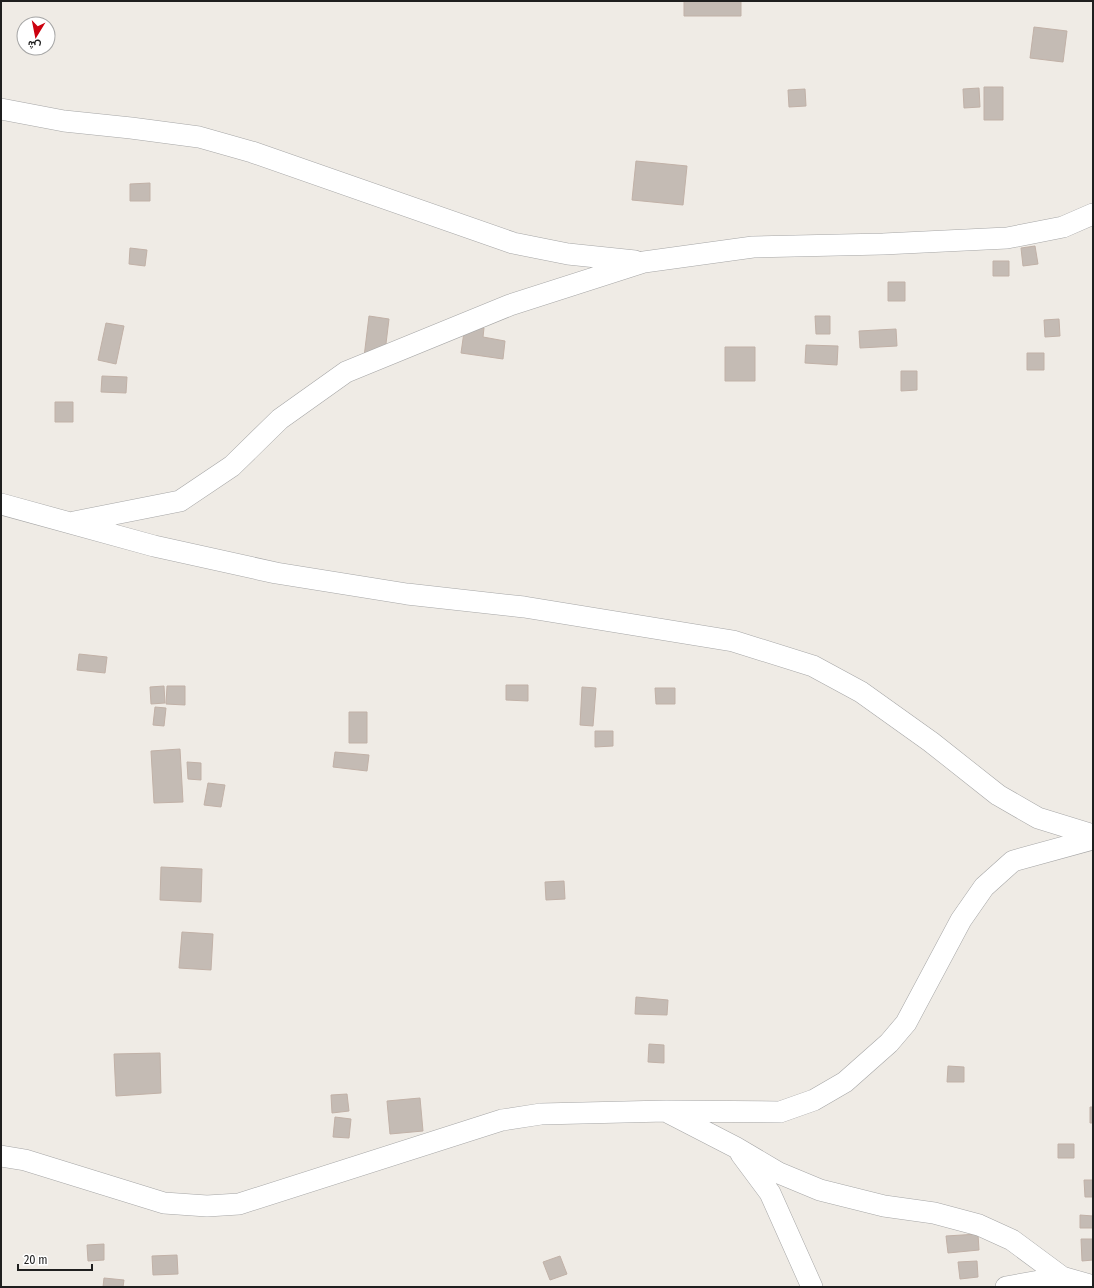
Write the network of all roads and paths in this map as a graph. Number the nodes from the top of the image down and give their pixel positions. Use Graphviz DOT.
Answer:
graph roads {
  1 [pos="1,110"];
  2 [pos="1093,214"];
  3 [pos="644,262"];
  4 [pos="1,504"];
  5 [pos="69,523"];
  6 [pos="1093,835"];
  7 [pos="1093,839"];
  8 [pos="666,1111"];
  9 [pos="735,1147"];
  10 [pos="1,1156"];
  11 [pos="1062,1277"];
  12 [pos="1093,1286"];
  13 [pos="812,1287"];
  14 [pos="1006,1287"];
  1 -- 3 [label="street"];
  2 -- 3 [label="street"];
  3 -- 5 [label="street"];
  4 -- 5 [label="street"];
  5 -- 6 [label="street"];
  7 -- 8 [label="street"];
  8 -- 9 [label="street"];
  8 -- 10 [label="street"];
  9 -- 11 [label="street"];
  9 -- 13 [label="street"];
  11 -- 12 [label="street"];
  11 -- 14 [label="street"];
}
